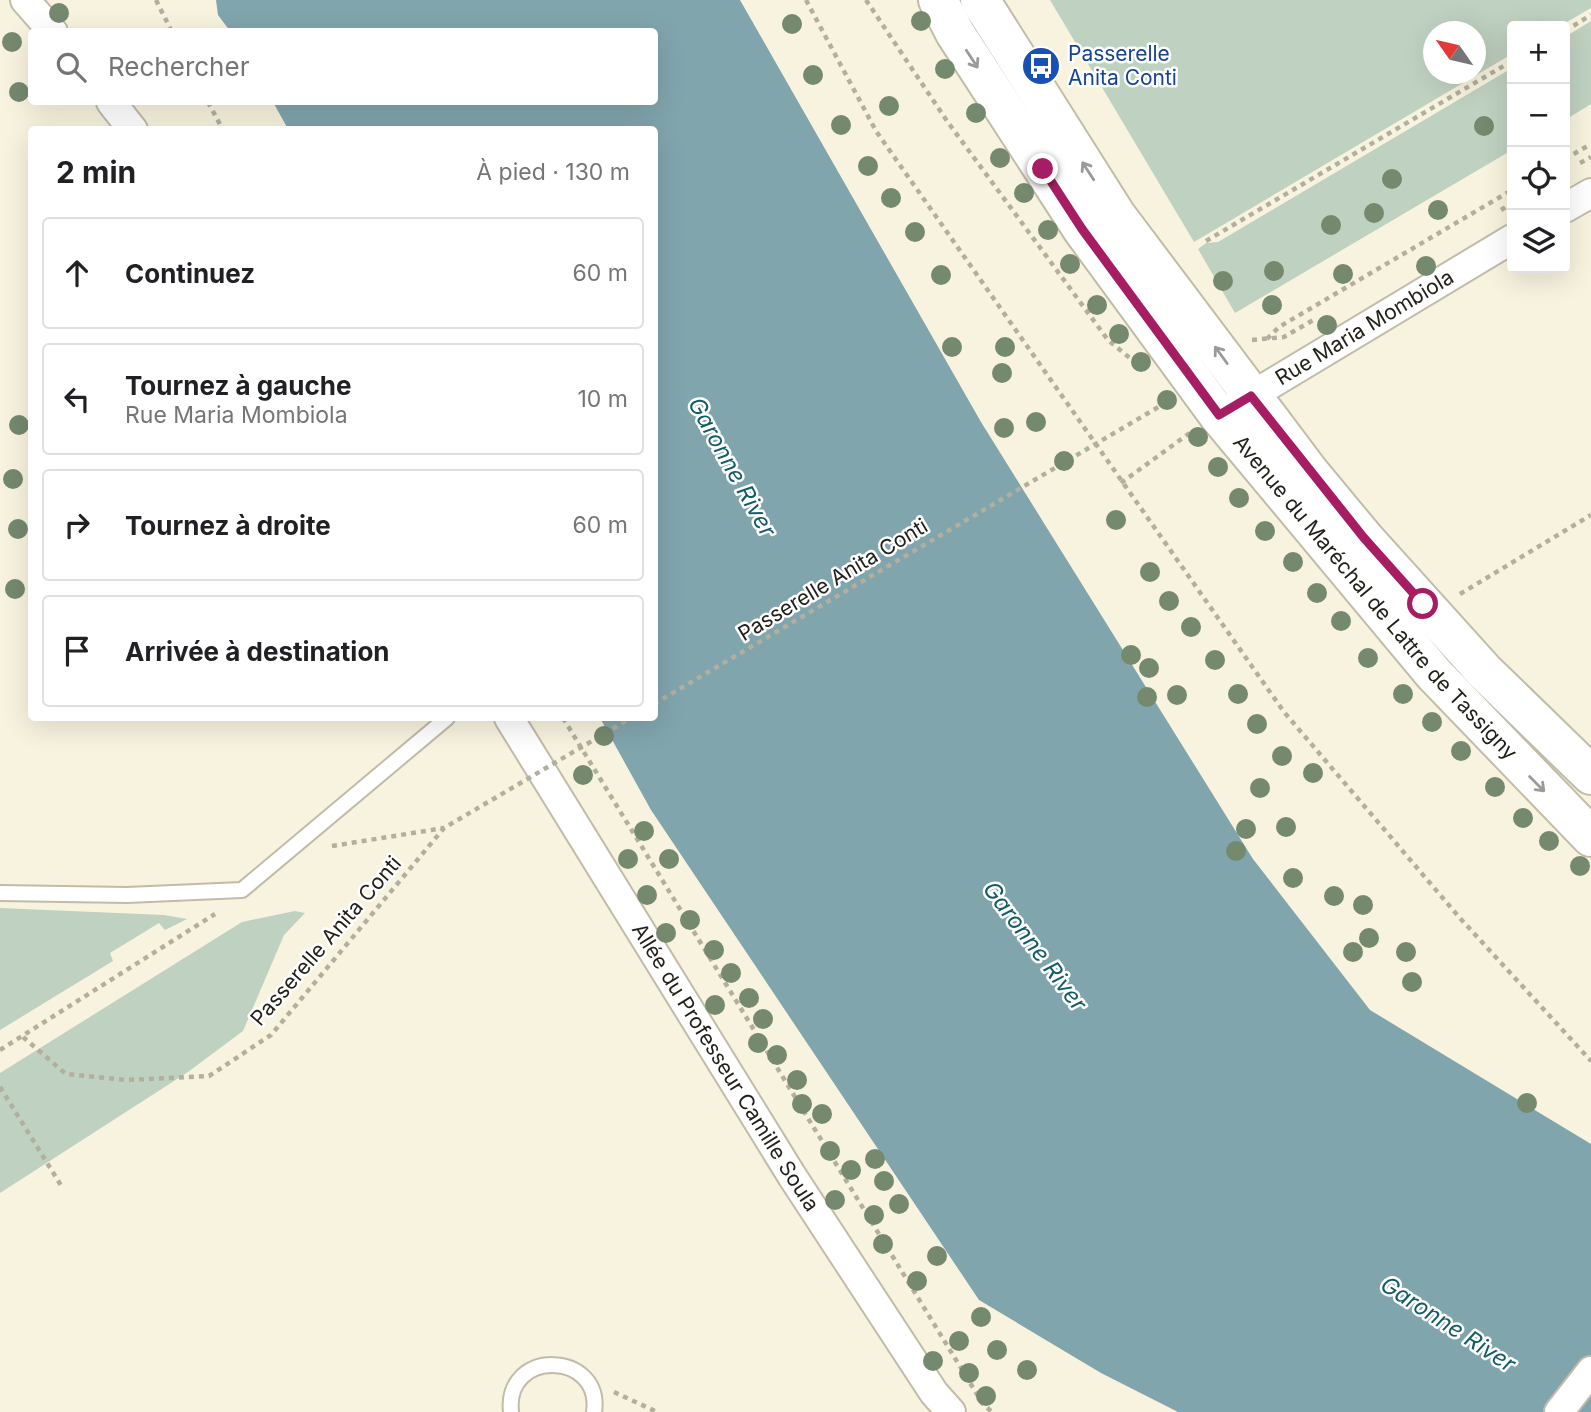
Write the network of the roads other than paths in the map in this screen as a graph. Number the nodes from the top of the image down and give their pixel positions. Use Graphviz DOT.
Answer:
graph roads {
  1 [pos="25,0"];
  2 [pos="938,0"];
  3 [pos="980,0"];
  4 [pos="50,28"];
  5 [pos="113,105"];
  6 [pos="130,126"];
  7 [pos="1591,193"];
  8 [pos="1570,205"];
  9 [pos="1507,242"];
  10 [pos="1251,396"];
  11 [pos="1207,422"];
  12 [pos="443,721"];
  13 [pos="511,721"];
  14 [pos="1591,775"];
  15 [pos="1591,837"];
  16 [pos="0,893"];
  17 [pos="1591,1371"];
  18 [pos="511,1412"];
  19 [pos="594,1412"];
  20 [pos="951,1412"];
  21 [pos="1559,1412"];
  1 -- 4 [label="street"];
  2 -- 11 [label="main road, Avenue du Maréchal de Lattre de Tassigny, one-way"];
  10 -- 3 [label="main road, Avenue du Maréchal de Lattre de Tassigny, one-way"];
  5 -- 6 [label="street"];
  7 -- 8 [label="street"];
  9 -- 10 [label="street, Rue Maria Mombiola"];
  10 -- 11 [label="street, Rue Maria Mombiola"];
  10 -- 14 [label="main road, Avenue du Maréchal de Lattre de Tassigny"];
  11 -- 15 [label="main road, Avenue du Maréchal de Lattre de Tassigny, one-way"];
  12 -- 16 [label="lane"];
  13 -- 20 [label="street, Allée du Professeur Camille Soula"];
  17 -- 21 [label="street"];
  18 -- 19 [label="lane"];
}
